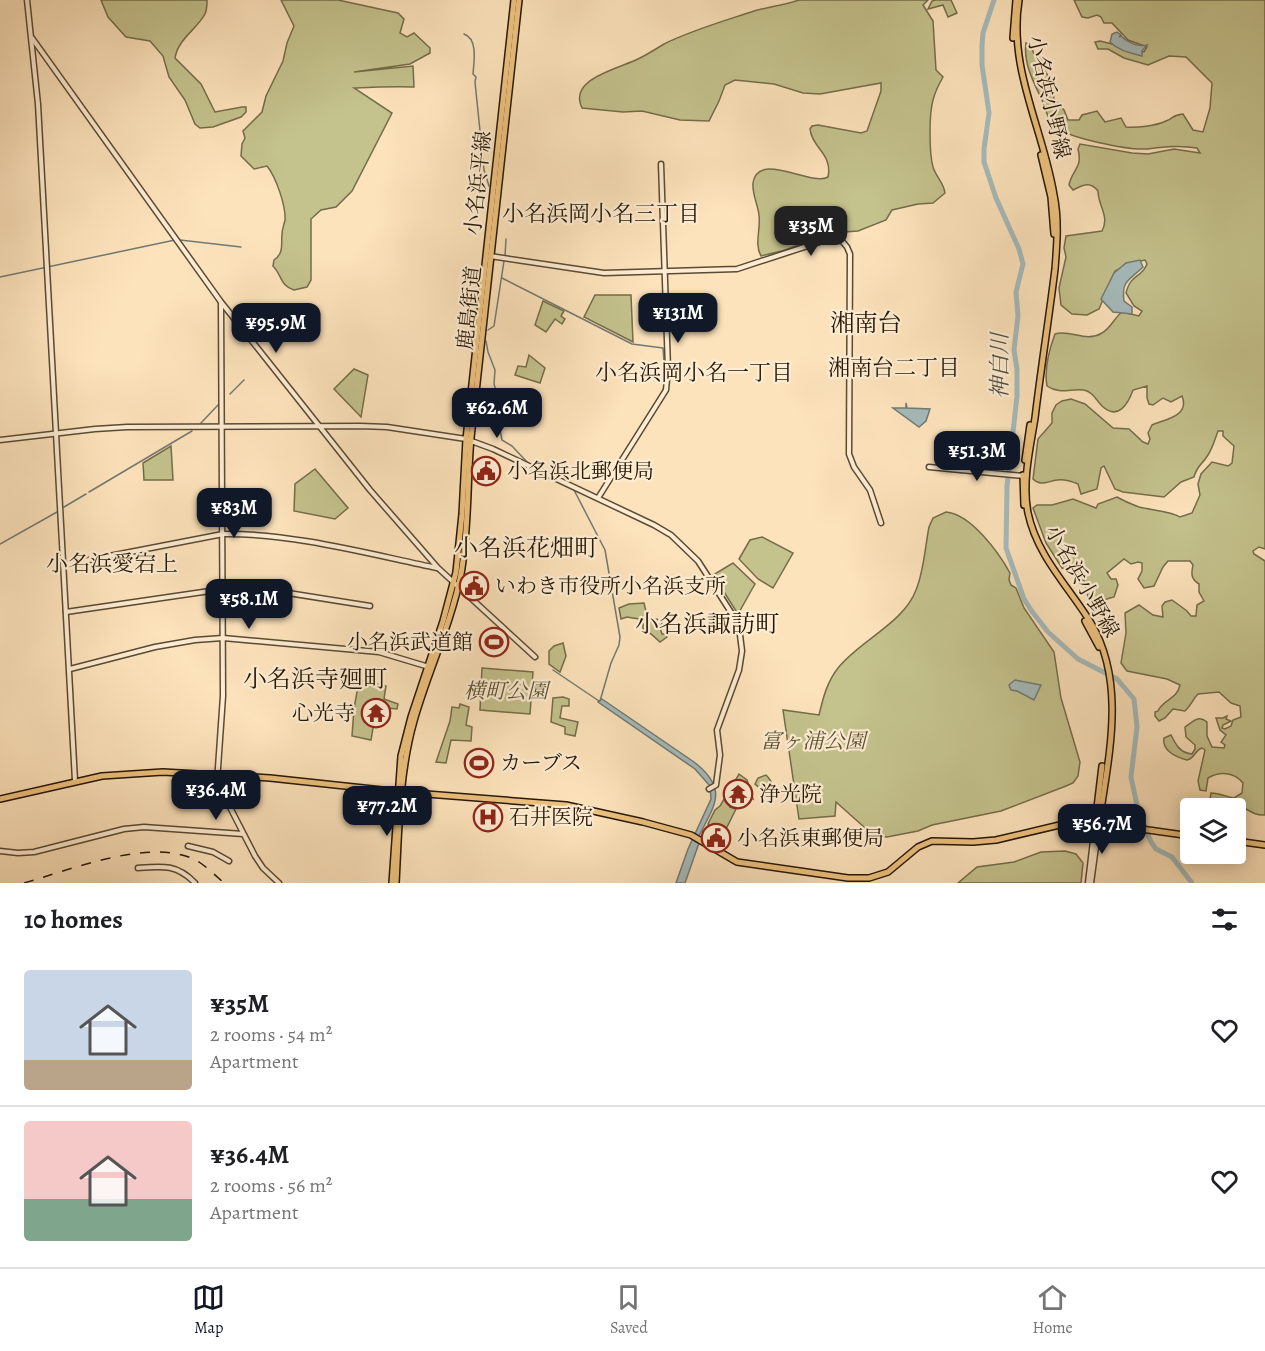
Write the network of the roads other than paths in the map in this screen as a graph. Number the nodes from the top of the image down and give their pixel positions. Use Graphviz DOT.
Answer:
graph roads {
  1 [pos="27,0"];
  2 [pos="514,0"];
  3 [pos="519,0"];
  4 [pos="1018,0"];
  5 [pos="32,38"];
  6 [pos="661,164"];
  7 [pos="489,256"];
  8 [pos="664,271"];
  9 [pos="221,302"];
  10 [pos="318,426"];
  11 [pos="221,427"];
  12 [pos="56,434"];
  13 [pos="0,440"];
  14 [pos="469,440"];
  15 [pos="929,466"];
  16 [pos="1025,476"];
  17 [pos="598,498"];
  18 [pos="881,523"];
  19 [pos="223,534"];
  20 [pos="63,565"];
  21 [pos="438,568"];
  22 [pos="456,586"];
  23 [pos="223,588"];
  24 [pos="370,606"];
  25 [pos="66,612"];
  26 [pos="223,638"];
  27 [pos="535,657"];
  28 [pos="430,667"];
  29 [pos="70,669"];
  30 [pos="218,776"];
  31 [pos="75,781"];
  32 [pos="710,789"];
  33 [pos="399,792"];
  34 [pos="0,799"];
  35 [pos="1097,824"];
  36 [pos="243,834"];
  37 [pos="1180,834"];
  38 [pos="1246,843"];
  39 [pos="1265,845"];
  40 [pos="188,846"];
  41 [pos="0,851"];
  42 [pos="229,861"];
  43 [pos="138,868"];
  44 [pos="195,883"];
  45 [pos="279,883"];
  46 [pos="394,883"];
  47 [pos="1090,883"];
  1 -- 5 [label="street"];
  2 -- 7 [label="main road, 小名浜平線"];
  3 -- 7 [label="main road, 鹿島街道"];
  4 -- 16 [label="main road, 小名浜小野線"];
  5 -- 9 [label="street"];
  5 -- 12 [label="street"];
  6 -- 8 [label="street"];
  7 -- 8 [label="street"];
  7 -- 14 [label="main road, 鹿島街道"];
  8 -- 17 [label="street"];
  8 -- 18 [label="street"];
  9 -- 10 [label="street"];
  9 -- 11 [label="street"];
  10 -- 11 [label="street"];
  10 -- 14 [label="street"];
  10 -- 21 [label="street"];
  11 -- 12 [label="street"];
  11 -- 19 [label="street"];
  12 -- 13 [label="street"];
  12 -- 20 [label="street"];
  14 -- 17 [label="street"];
  14 -- 22 [label="main road, 鹿島街道"];
  15 -- 16 [label="street"];
  16 -- 35 [label="main road, 小名浜小野線"];
  17 -- 32 [label="street"];
  19 -- 20 [label="street"];
  19 -- 21 [label="street"];
  19 -- 23 [label="street"];
  20 -- 25 [label="street"];
  21 -- 22 [label="street"];
  22 -- 27 [label="street"];
  22 -- 28 [label="main road, 鹿島街道"];
  23 -- 24 [label="street"];
  23 -- 25 [label="street"];
  23 -- 26 [label="street"];
  25 -- 29 [label="street"];
  26 -- 28 [label="street"];
  26 -- 29 [label="street"];
  26 -- 30 [label="street"];
  28 -- 33 [label="main road, 鹿島街道"];
  29 -- 31 [label="street"];
  30 -- 31 [label="main road"];
  30 -- 33 [label="main road"];
  30 -- 36 [label="street"];
  31 -- 34 [label="main road"];
  33 -- 35 [label="main road"];
  33 -- 46 [label="main road, 鹿島街道"];
  35 -- 37 [label="main road"];
  35 -- 47 [label="street"];
  36 -- 41 [label="street"];
  36 -- 45 [label="street"];
  38 -- 39 [label="main road"];
  40 -- 42 [label="street"];
  43 -- 44 [label="street"];
}
